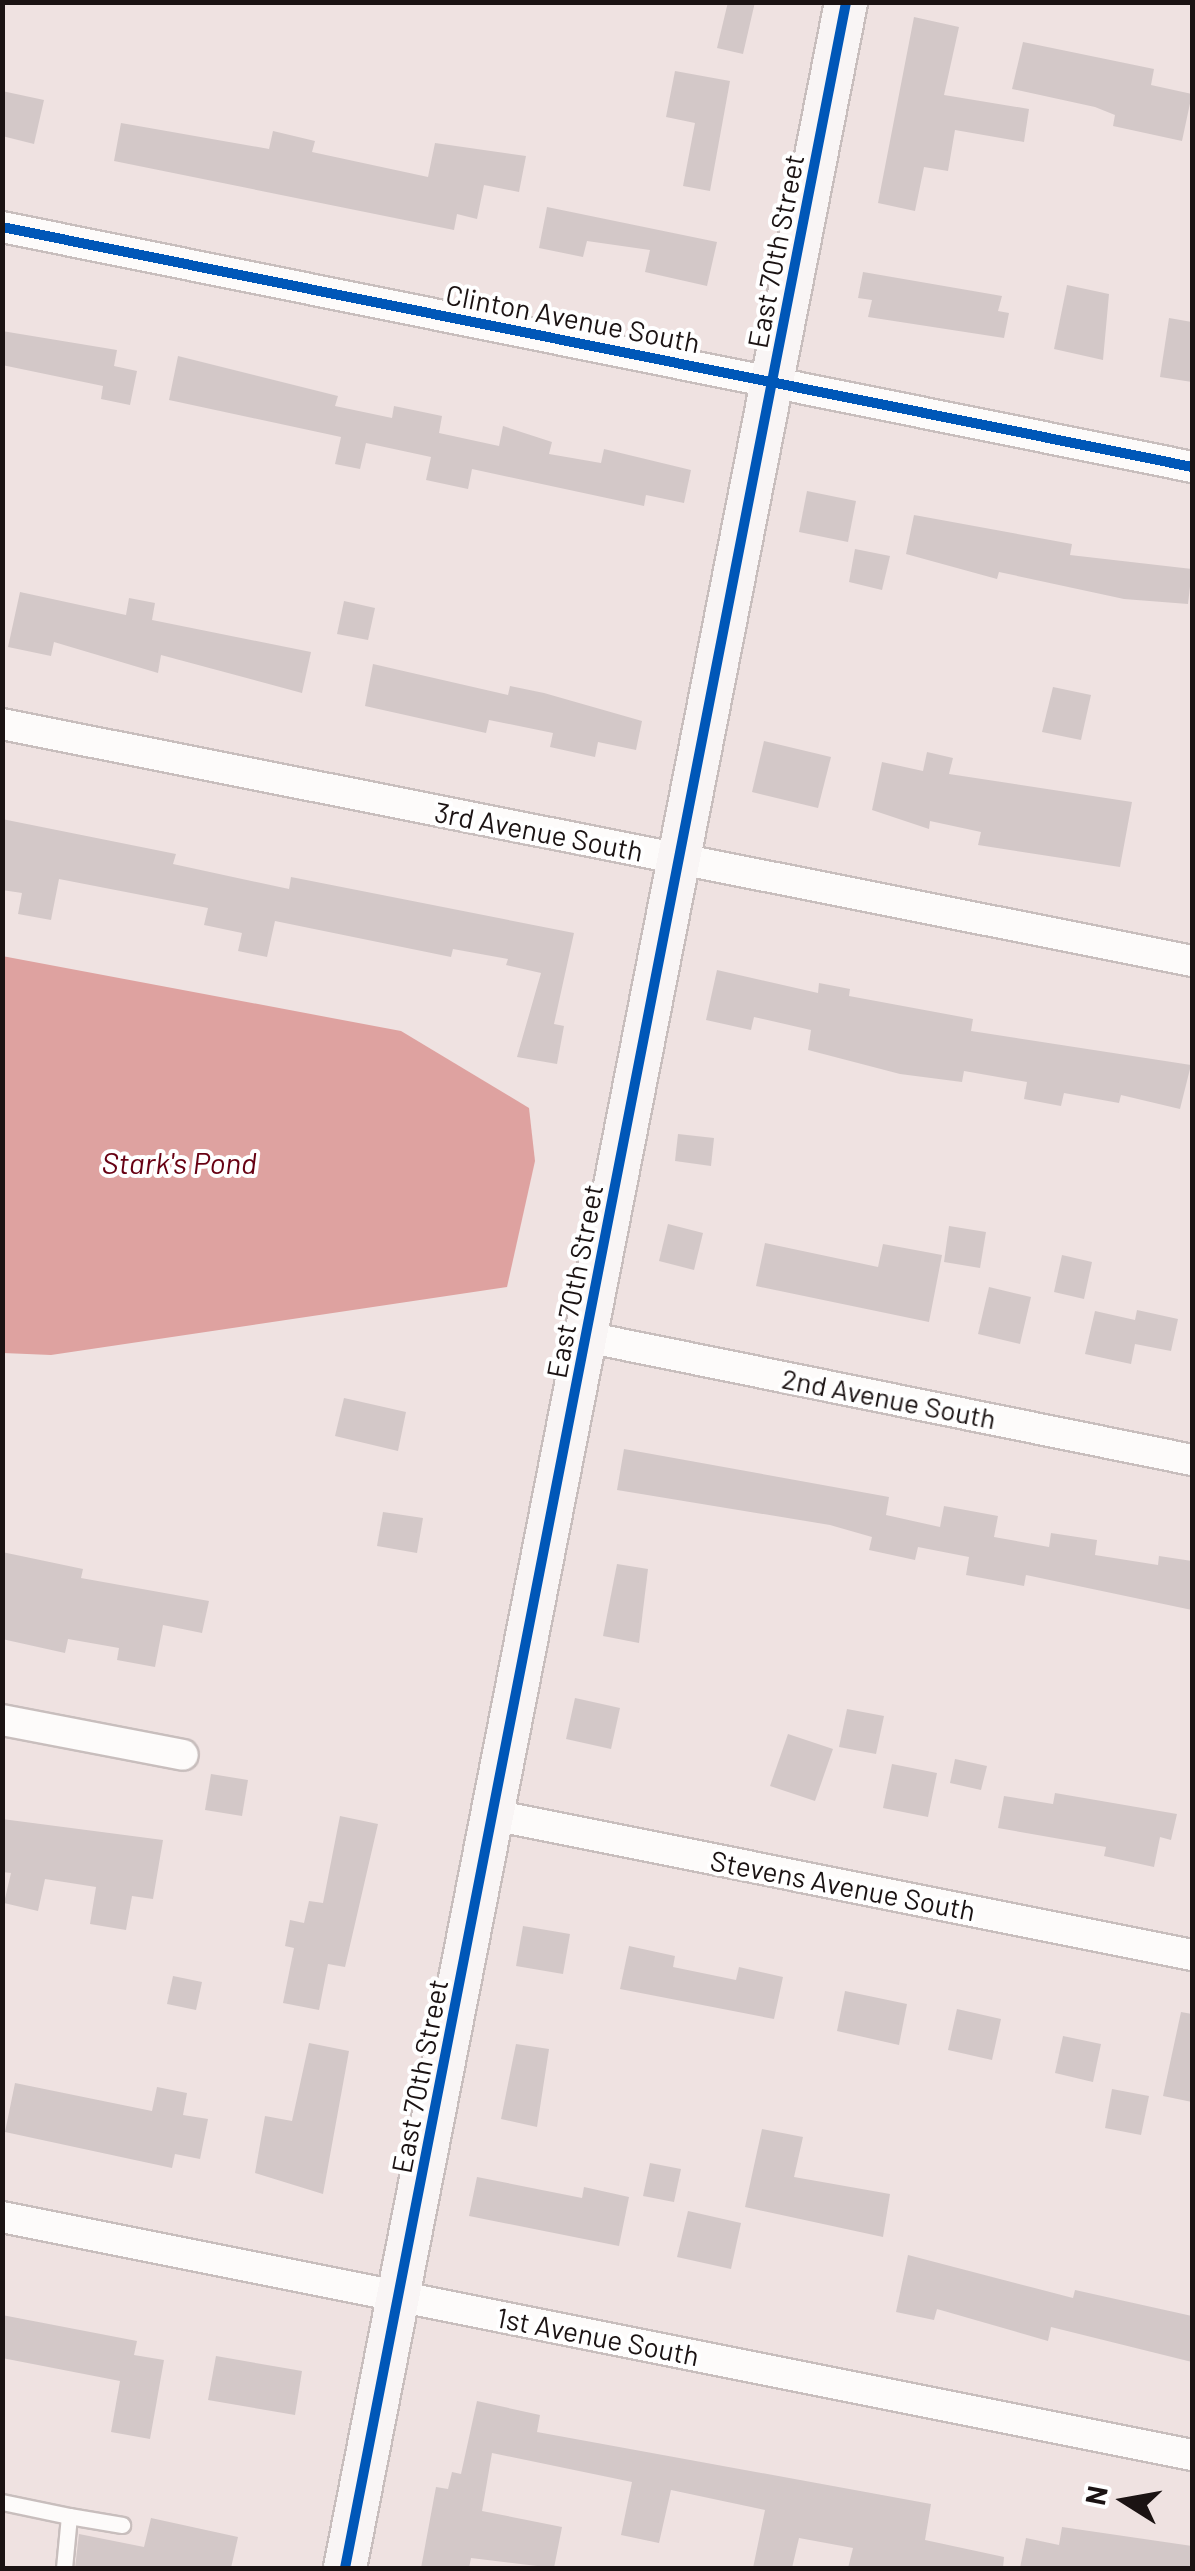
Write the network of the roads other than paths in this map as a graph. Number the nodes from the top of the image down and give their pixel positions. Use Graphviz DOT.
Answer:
graph roads {
  1 [pos="846,2"];
  2 [pos="2,226"];
  3 [pos="772,381"];
  4 [pos="1192,467"];
  5 [pos="2,724"];
  6 [pos="680,856"];
  7 [pos="1192,961"];
  8 [pos="586,1337"];
  9 [pos="1192,1460"];
  10 [pos="2,1720"];
  11 [pos="183,1755"];
  12 [pos="494,1815"];
  13 [pos="1192,1955"];
  14 [pos="2,2217"];
  15 [pos="398,2295"];
  16 [pos="1192,2455"];
  17 [pos="2,2502"];
  18 [pos="69,2516"];
  19 [pos="122,2525"];
  20 [pos="64,2568"];
  21 [pos="345,2568"];
  1 -- 3 [label="street, East 70th Street"];
  2 -- 3 [label="street, Clinton Avenue South"];
  3 -- 4 [label="street, Clinton Avenue South"];
  3 -- 6 [label="street, East 70th Street"];
  5 -- 6 [label="street, 3rd Avenue South"];
  6 -- 7 [label="street, 3rd Avenue South"];
  6 -- 8 [label="street, East 70th Street"];
  8 -- 9 [label="street, 2nd Avenue South"];
  8 -- 12 [label="street, East 70th Street"];
  10 -- 11 [label="street"];
  12 -- 13 [label="street, Stevens Avenue South"];
  12 -- 15 [label="street, East 70th Street"];
  14 -- 15 [label="street, 1st Avenue South"];
  15 -- 16 [label="street, 1st Avenue South"];
  15 -- 21 [label="street, East 70th Street"];
  17 -- 18 [label="lane"];
  18 -- 19 [label="lane"];
  18 -- 20 [label="lane"];
}
